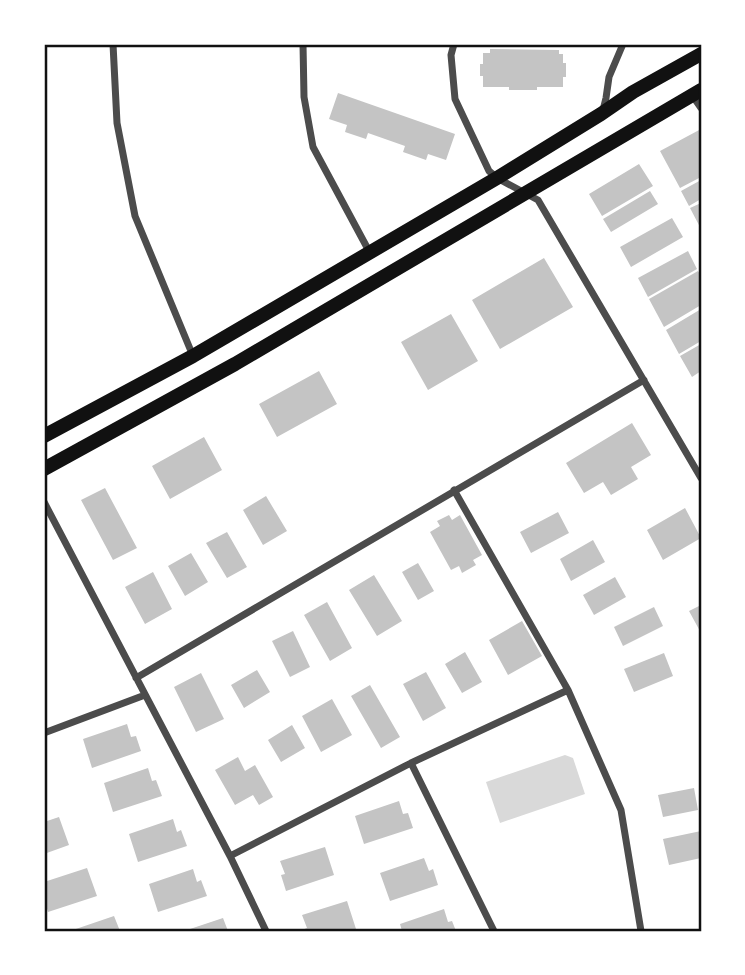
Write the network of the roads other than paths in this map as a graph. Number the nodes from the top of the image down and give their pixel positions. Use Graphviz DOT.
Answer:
graph roads {
  1 [pos="113,44"];
  2 [pos="303,44"];
  3 [pos="454,44"];
  4 [pos="623,44"];
  5 [pos="701,54"];
  6 [pos="696,92"];
  7 [pos="701,108"];
  8 [pos="601,114"];
  9 [pos="497,178"];
  10 [pos="525,194"];
  11 [pos="370,253"];
  12 [pos="193,356"];
  13 [pos="644,380"];
  14 [pos="44,436"];
  15 [pos="44,469"];
  16 [pos="701,478"];
  17 [pos="454,490"];
  18 [pos="44,502"];
  19 [pos="136,678"];
  20 [pos="568,690"];
  21 [pos="145,695"];
  22 [pos="44,733"];
  23 [pos="411,763"];
  24 [pos="230,856"];
  25 [pos="266,931"];
  26 [pos="494,931"];
  27 [pos="640,931"];
  1 -- 12 [label="street"];
  2 -- 11 [label="street"];
  3 -- 9 [label="street"];
  4 -- 8 [label="street"];
  5 -- 8 [label="main road"];
  6 -- 7 [label="street"];
  6 -- 10 [label="main road"];
  8 -- 9 [label="main road"];
  9 -- 10 [label="street"];
  9 -- 11 [label="main road"];
  10 -- 13 [label="street"];
  10 -- 15 [label="main road"];
  11 -- 12 [label="main road"];
  12 -- 14 [label="main road"];
  13 -- 16 [label="street"];
  13 -- 17 [label="street"];
  17 -- 19 [label="street"];
  17 -- 20 [label="street"];
  18 -- 19 [label="street"];
  19 -- 21 [label="street"];
  20 -- 23 [label="street"];
  20 -- 27 [label="street"];
  21 -- 22 [label="street"];
  21 -- 24 [label="street"];
  23 -- 24 [label="street"];
  23 -- 26 [label="street"];
  24 -- 25 [label="street"];
}
